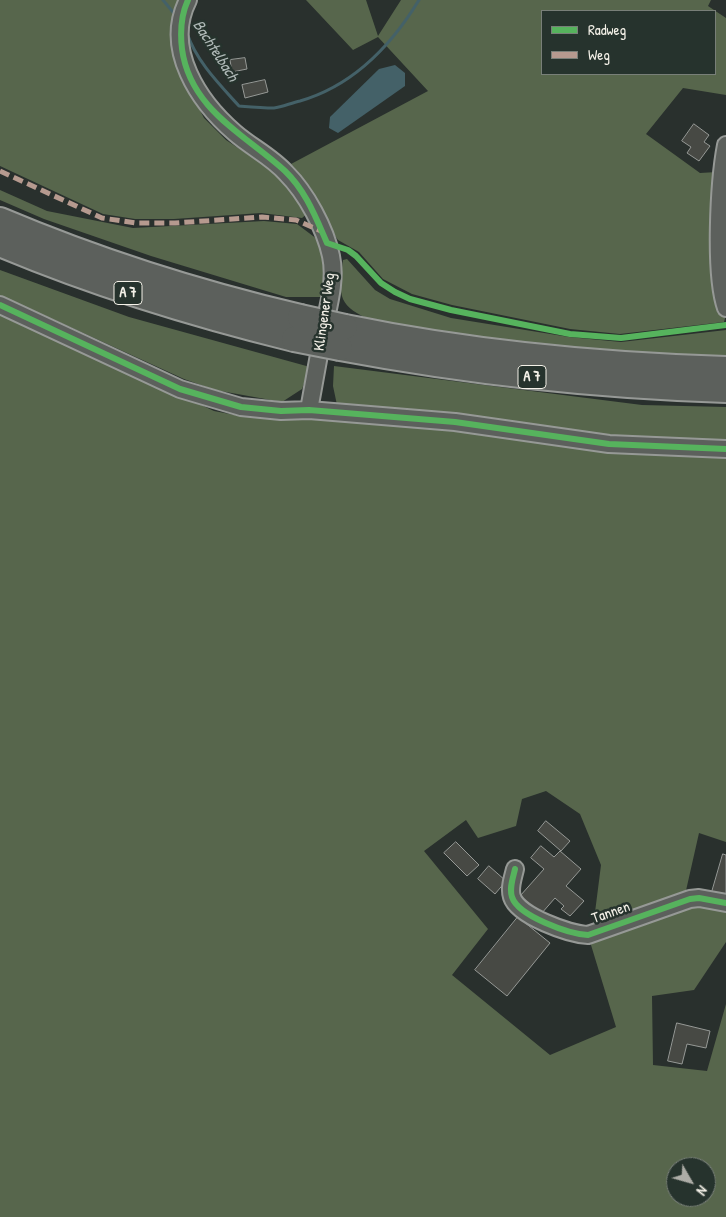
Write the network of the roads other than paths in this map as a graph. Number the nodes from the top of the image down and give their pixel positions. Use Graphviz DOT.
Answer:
graph roads {
  1 [pos="186,4"];
  2 [pos="726,145"];
  3 [pos="0,220"];
  4 [pos="0,244"];
  5 [pos="0,305"];
  6 [pos="726,308"];
  7 [pos="297,328"];
  8 [pos="342,338"];
  9 [pos="726,369"];
  10 [pos="726,390"];
  11 [pos="309,410"];
  12 [pos="726,449"];
  13 [pos="515,869"];
  14 [pos="726,903"];
  1 -- 11 [label="street, Klingener Weg"];
  2 -- 6 [label="street"];
  3 -- 7 [label="highway, A 7"];
  4 -- 7 [label="highway, A 7"];
  5 -- 11 [label="street"];
  7 -- 8 [label="highway, A 7, bridge"];
  8 -- 9 [label="highway, A 7"];
  8 -- 10 [label="highway, A 7"];
  11 -- 12 [label="street"];
  13 -- 14 [label="street, Tannen"];
}
